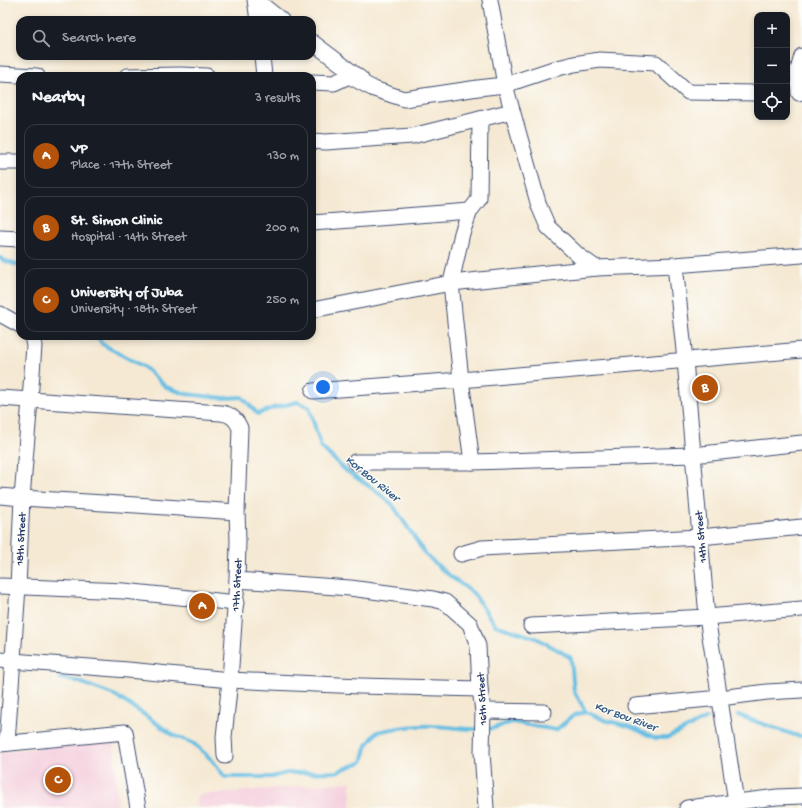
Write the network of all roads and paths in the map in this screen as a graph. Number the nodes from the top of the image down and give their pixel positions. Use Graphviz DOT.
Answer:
graph roads {
  1 [pos="255,0"];
  2 [pos="259,0"];
  3 [pos="490,0"];
  4 [pos="257,16"];
  5 [pos="276,16"];
  6 [pos="316,45"];
  7 [pos="802,56"];
  8 [pos="262,60"];
  9 [pos="264,72"];
  10 [pos="0,74"];
  11 [pos="16,75"];
  12 [pos="316,82"];
  13 [pos="505,86"];
  14 [pos="374,89"];
  15 [pos="754,93"];
  16 [pos="796,95"];
  17 [pos="512,111"];
  18 [pos="480,119"];
  19 [pos="316,141"];
  20 [pos="0,162"];
  21 [pos="16,162"];
  22 [pos="470,212"];
  23 [pos="316,223"];
  24 [pos="0,238"];
  25 [pos="16,239"];
  26 [pos="802,256"];
  27 [pos="675,265"];
  28 [pos="596,268"];
  29 [pos="451,282"];
  30 [pos="316,309"];
  31 [pos="0,314"];
  32 [pos="16,323"];
  33 [pos="33,340"];
  34 [pos="802,350"];
  35 [pos="685,360"];
  36 [pos="461,380"];
  37 [pos="313,391"];
  38 [pos="0,398"];
  39 [pos="30,400"];
  40 [pos="802,443"];
  41 [pos="693,455"];
  42 [pos="355,462"];
  43 [pos="472,462"];
  44 [pos="0,496"];
  45 [pos="22,498"];
  46 [pos="237,512"];
  47 [pos="802,527"];
  48 [pos="700,537"];
  49 [pos="461,554"];
  50 [pos="237,580"];
  51 [pos="0,586"];
  52 [pos="18,587"];
  53 [pos="236,603"];
  54 [pos="802,608"];
  55 [pos="707,617"];
  56 [pos="531,626"];
  57 [pos="6,661"];
  58 [pos="230,680"];
  59 [pos="480,689"];
  60 [pos="802,690"];
  61 [pos="720,698"];
  62 [pos="636,706"];
  63 [pos="483,711"];
  64 [pos="544,712"];
  65 [pos="4,743"];
  66 [pos="225,756"];
  67 [pos="802,796"];
  68 [pos="737,805"];
  69 [pos="138,808"];
  70 [pos="486,808"];
  71 [pos="687,808"];
  1 -- 4 [label="street"];
  2 -- 5 [label="street"];
  3 -- 13 [label="street"];
  6 -- 14 [label="street"];
  7 -- 16 [label="street"];
  8 -- 9 [label="street"];
  10 -- 11 [label="street"];
  12 -- 14 [label="street"];
  13 -- 14 [label="street"];
  13 -- 15 [label="street"];
  13 -- 17 [label="street"];
  17 -- 18 [label="street"];
  17 -- 28 [label="street"];
  18 -- 19 [label="street"];
  18 -- 22 [label="street"];
  20 -- 21 [label="street"];
  22 -- 23 [label="street"];
  22 -- 29 [label="street"];
  24 -- 25 [label="street"];
  26 -- 27 [label="street"];
  27 -- 28 [label="street"];
  27 -- 35 [label="street, 14th Street"];
  28 -- 29 [label="street"];
  29 -- 30 [label="street"];
  29 -- 36 [label="street"];
  31 -- 32 [label="street"];
  33 -- 39 [label="street, 18th Street"];
  34 -- 35 [label="street"];
  35 -- 36 [label="street"];
  35 -- 41 [label="street, 14th Street"];
  36 -- 37 [label="street"];
  36 -- 43 [label="street"];
  38 -- 39 [label="street"];
  39 -- 45 [label="street, 18th Street"];
  39 -- 46 [label="street, 17th Street"];
  40 -- 41 [label="street"];
  41 -- 43 [label="street"];
  41 -- 48 [label="street, 14th Street"];
  42 -- 43 [label="street"];
  44 -- 45 [label="street"];
  45 -- 46 [label="street"];
  45 -- 52 [label="street, 18th Street"];
  46 -- 50 [label="street, 17th Street"];
  47 -- 48 [label="street"];
  48 -- 49 [label="street"];
  48 -- 55 [label="street, 14th Street"];
  50 -- 53 [label="street, 17th Street"];
  50 -- 59 [label="street, 16th Street"];
  51 -- 52 [label="street"];
  52 -- 53 [label="street"];
  52 -- 57 [label="street, 18th Street"];
  53 -- 58 [label="street, 17th Street"];
  54 -- 55 [label="street"];
  55 -- 56 [label="street"];
  55 -- 61 [label="street, 14th Street"];
  57 -- 58 [label="street"];
  57 -- 65 [label="street, 18th Street"];
  58 -- 59 [label="street"];
  58 -- 66 [label="street, 17th Street"];
  59 -- 63 [label="street, 16th Street"];
  60 -- 61 [label="street"];
  61 -- 62 [label="street"];
  61 -- 68 [label="street, 14th Street"];
  63 -- 64 [label="street"];
  63 -- 70 [label="street, 16th Street"];
  65 -- 69 [label="street"];
  67 -- 68 [label="street"];
  68 -- 71 [label="street"];
}
